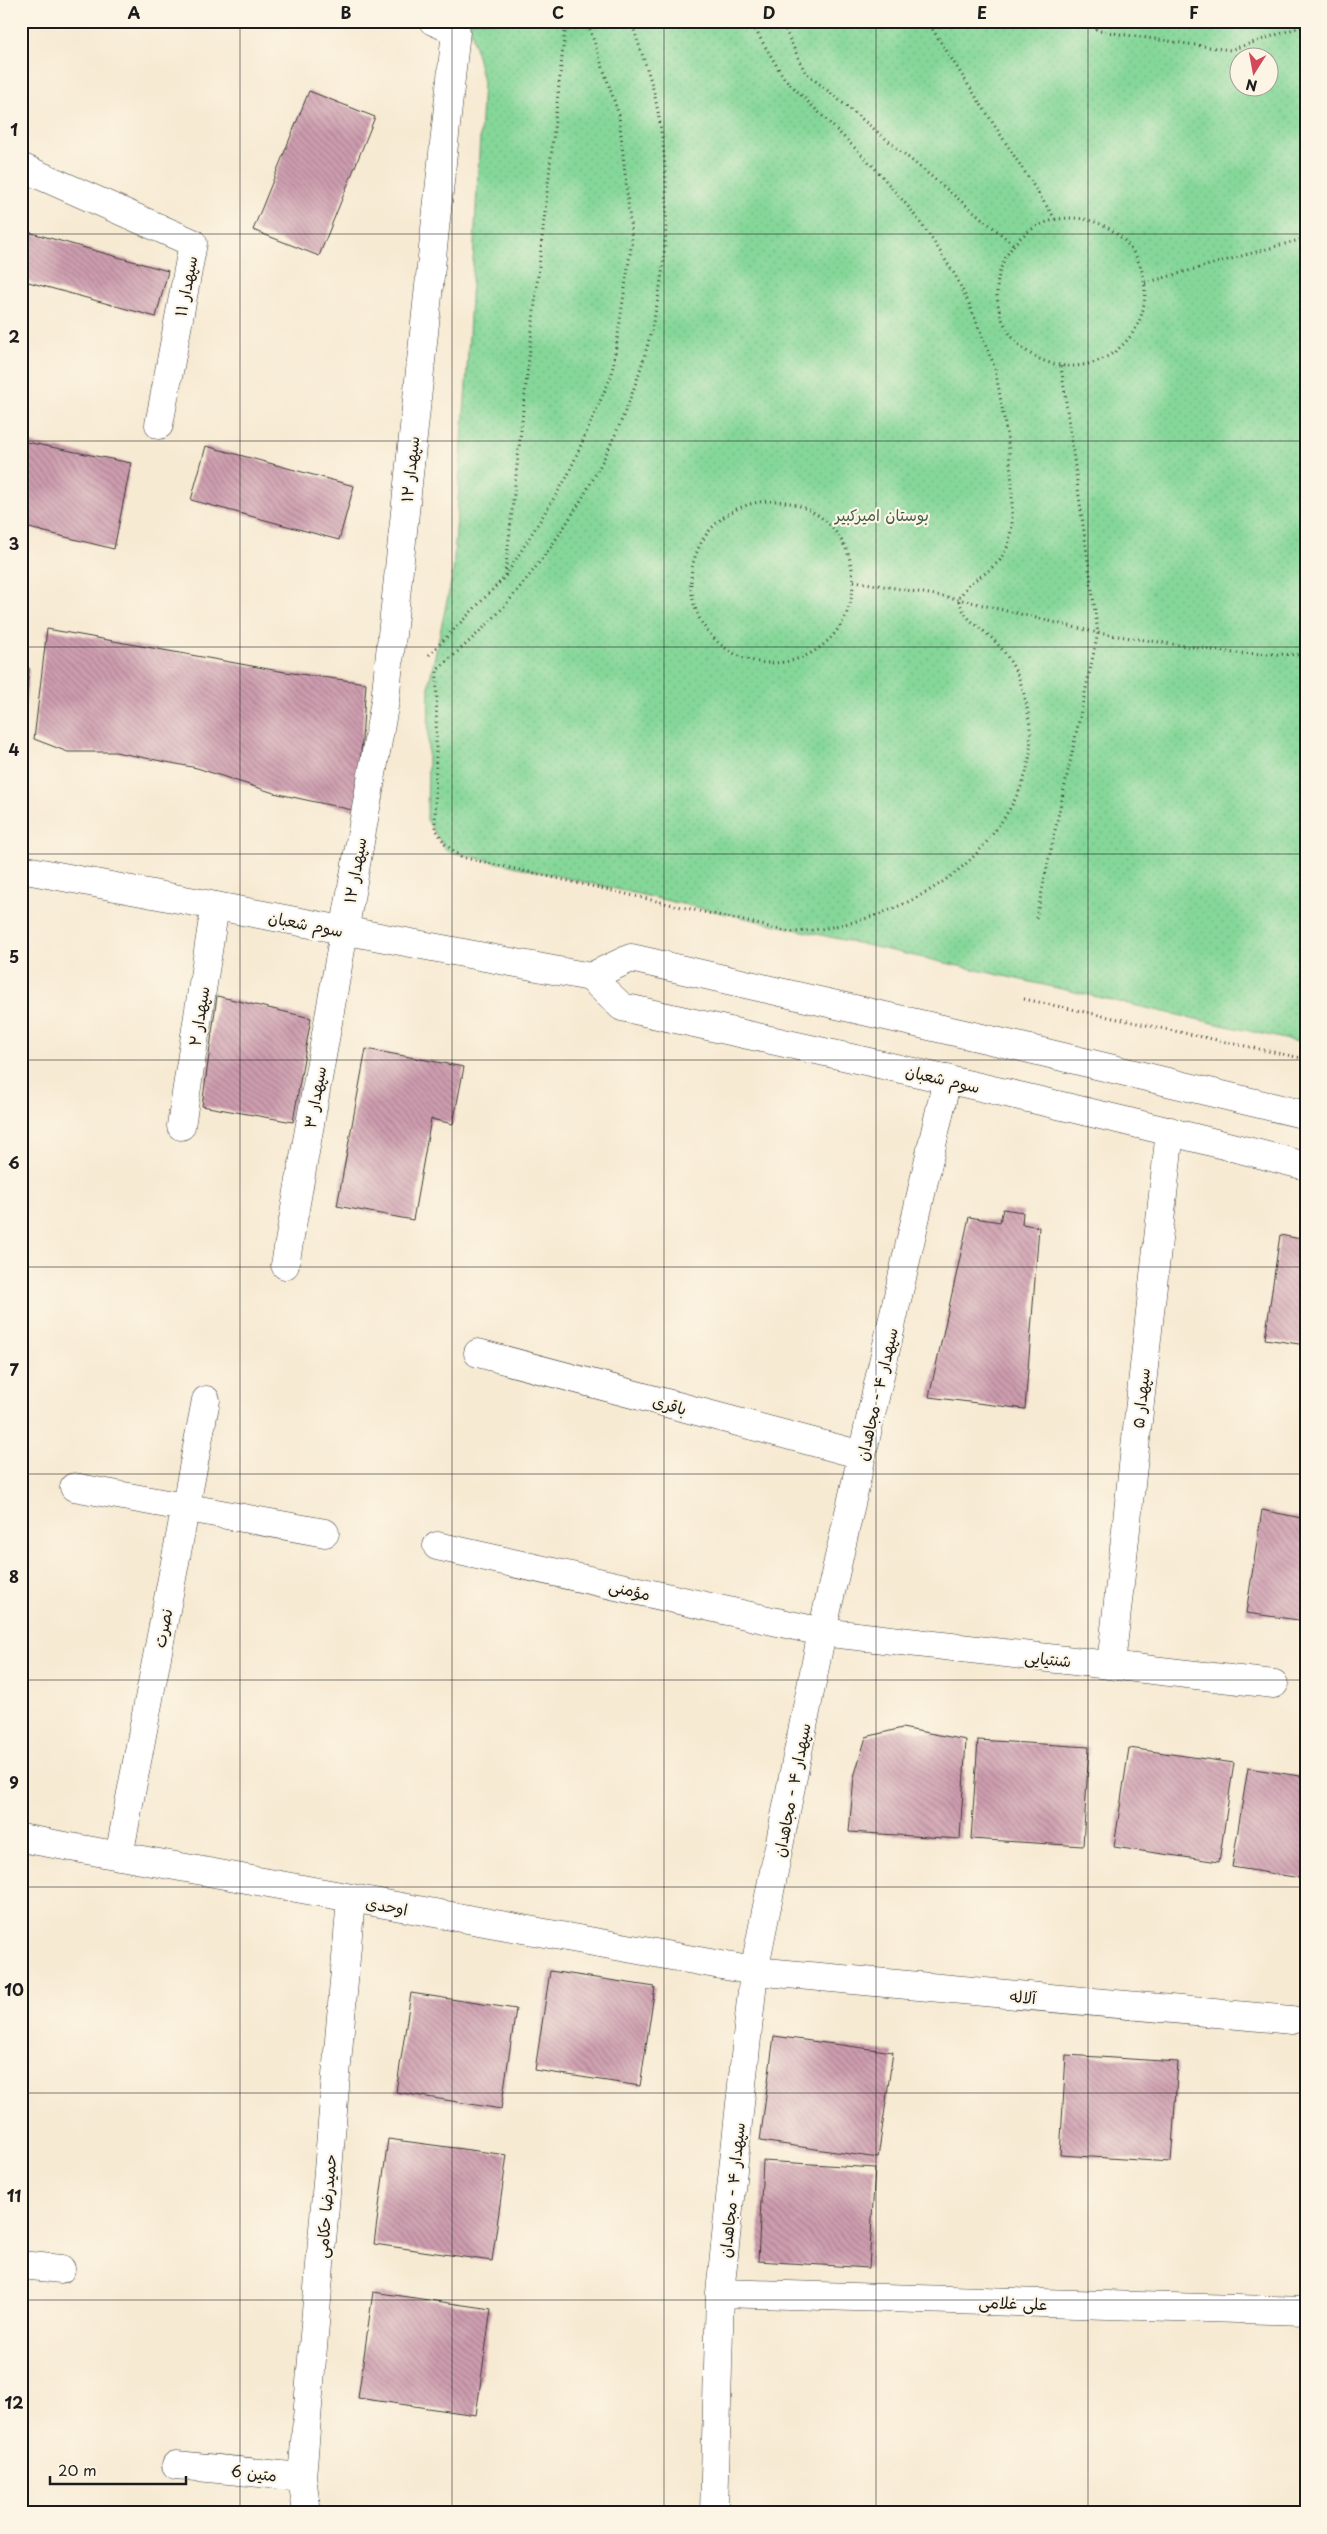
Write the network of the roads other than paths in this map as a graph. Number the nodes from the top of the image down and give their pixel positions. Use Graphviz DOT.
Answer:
graph roads {
  1 [pos="433,21"];
  2 [pos="21,167"];
  3 [pos="159,425"];
  4 [pos="21,869"];
  5 [pos="216,906"];
  6 [pos="344,930"];
  7 [pos="590,977"];
  8 [pos="947,1079"];
  9 [pos="1306,1115"];
  10 [pos="181,1126"];
  11 [pos="1170,1131"];
  12 [pos="1306,1166"];
  13 [pos="285,1265"];
  14 [pos="478,1353"];
  15 [pos="206,1400"];
  16 [pos="862,1455"];
  17 [pos="74,1487"];
  18 [pos="185,1508"];
  19 [pos="325,1533"];
  20 [pos="437,1546"];
  21 [pos="822,1632"];
  22 [pos="1111,1665"];
  23 [pos="1274,1684"];
  24 [pos="21,1838"];
  25 [pos="119,1856"];
  26 [pos="351,1898"];
  27 [pos="754,1972"];
  28 [pos="1292,2020"];
  29 [pos="21,2265"];
  30 [pos="60,2269"];
  31 [pos="720,2293"];
  32 [pos="1306,2311"];
  33 [pos="176,2464"];
  34 [pos="302,2477"];
  35 [pos="307,2513"];
  36 [pos="714,2513"];
  1 -- 6 [label="street, سپهدار ۱۲"];
  2 -- 3 [label="street, سپهدار ۱۱"];
  4 -- 5 [label="street, سوم شعبان"];
  5 -- 6 [label="street, سوم شعبان"];
  5 -- 10 [label="street, سپهدار ۲"];
  6 -- 7 [label="street, سوم شعبان"];
  6 -- 13 [label="street, سپهدار ۳"];
  7 -- 8 [label="street, سوم شعبان"];
  7 -- 9 [label="street"];
  8 -- 11 [label="street, سوم شعبان"];
  8 -- 16 [label="street, سپهدار ۴ - مجاهدان"];
  11 -- 12 [label="street, سوم شعبان"];
  11 -- 22 [label="street, سپهدار ۵"];
  14 -- 16 [label="street, باقری"];
  15 -- 18 [label="street, نصرت"];
  16 -- 21 [label="street, سپهدار ۴ - مجاهدان"];
  17 -- 18 [label="street"];
  18 -- 19 [label="street"];
  18 -- 25 [label="street, نصرت"];
  20 -- 21 [label="street, مؤمنی"];
  21 -- 22 [label="street, شنتیایی"];
  21 -- 27 [label="street, سپهدار ۴ - مجاهدان"];
  22 -- 23 [label="street, شنتیایی"];
  24 -- 25 [label="street, اوحدی"];
  25 -- 26 [label="street, اوحدی"];
  26 -- 27 [label="street, اوحدی"];
  26 -- 34 [label="street, حمیدرضا حکامی"];
  27 -- 28 [label="street, آلاله"];
  27 -- 31 [label="street, سپهدار ۴ - مجاهدان"];
  29 -- 30 [label="street"];
  31 -- 32 [label="street, علی غلامی"];
  31 -- 36 [label="street, سپهدار ۴ - مجاهدان"];
  33 -- 34 [label="street, متین 6"];
  34 -- 35 [label="street, حمیدرضا حکامی"];
}
